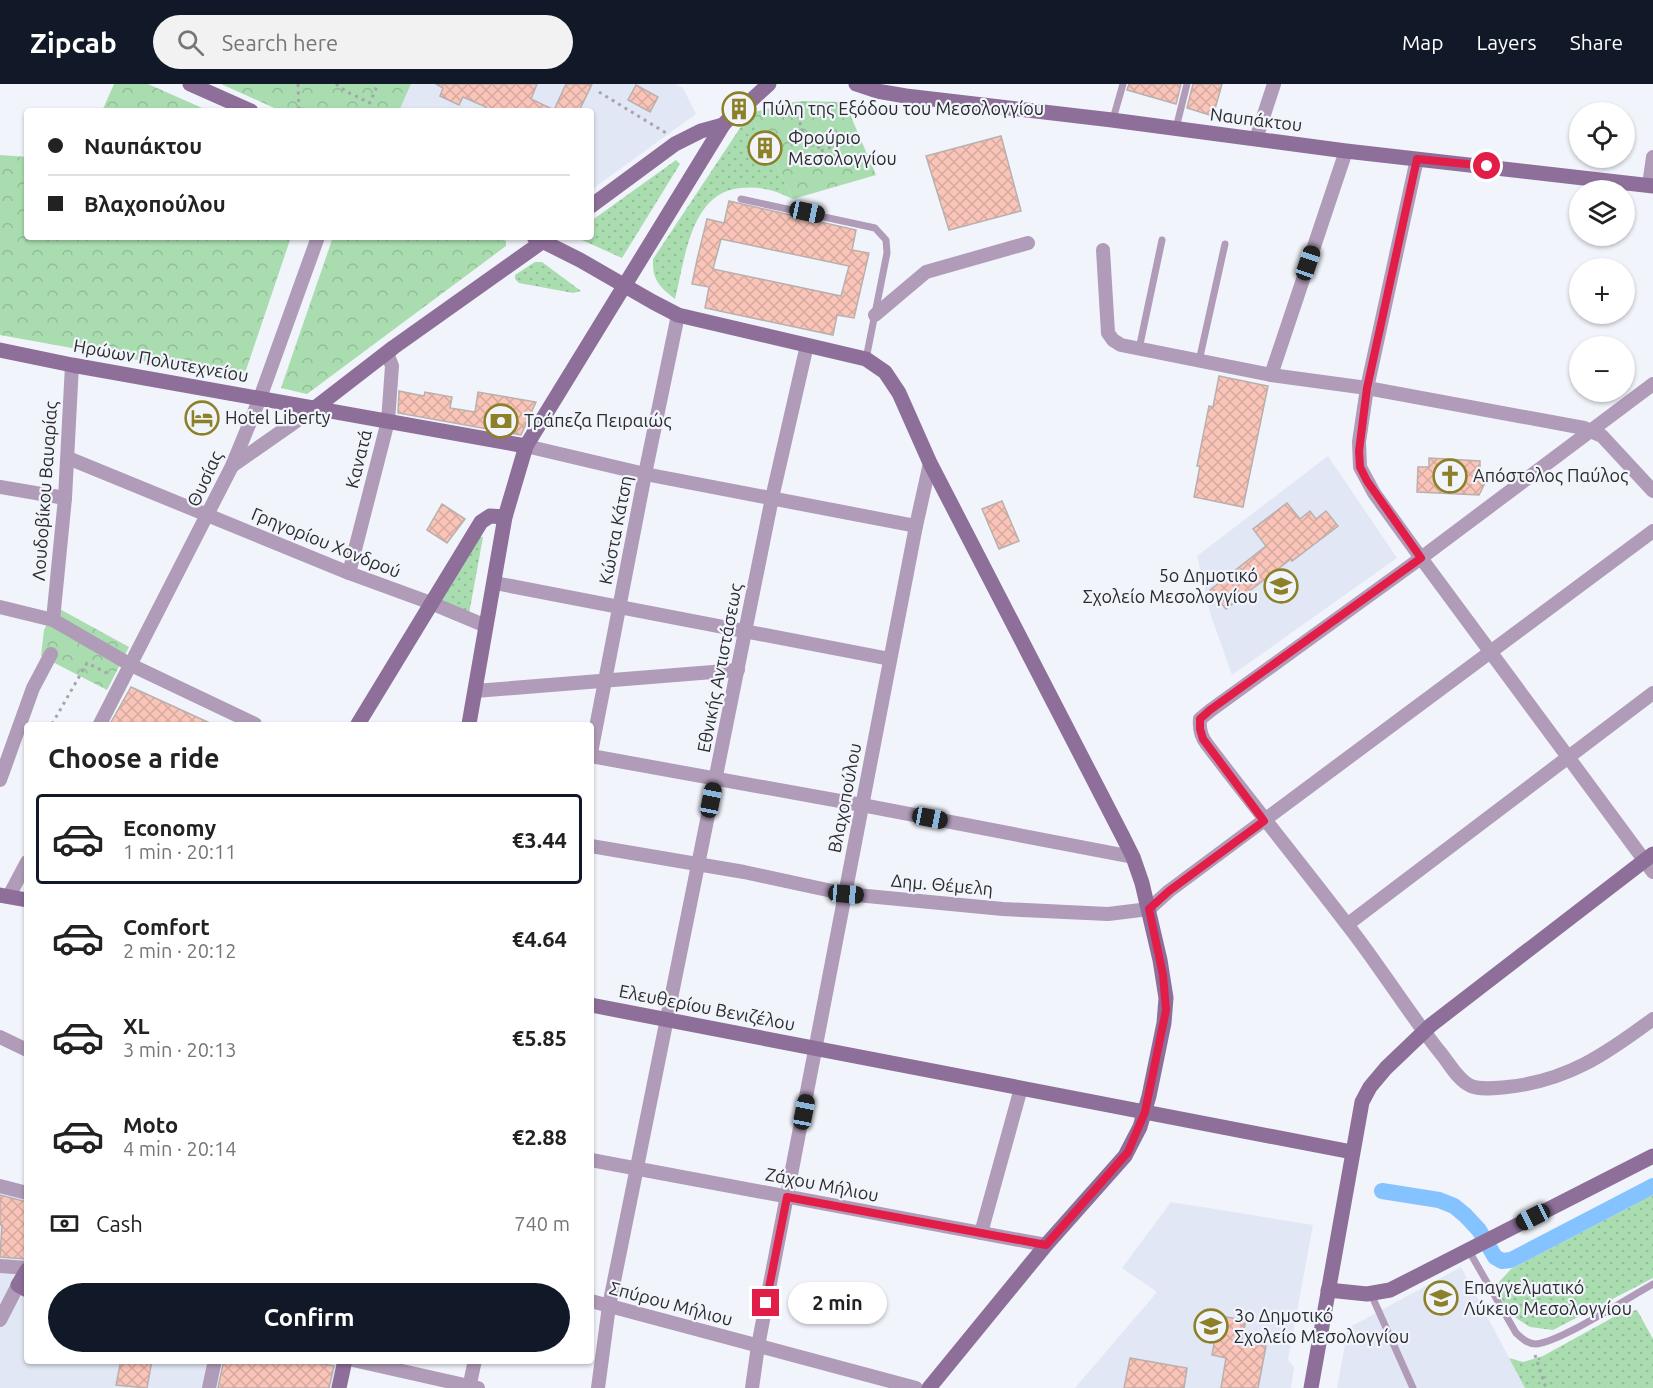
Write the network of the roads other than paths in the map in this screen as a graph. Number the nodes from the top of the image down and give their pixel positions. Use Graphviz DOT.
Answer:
graph roads {
  1 [pos="190,84"];
  2 [pos="769,84"];
  3 [pos="856,84"];
  4 [pos="1123,84"];
  5 [pos="1187,84"];
  6 [pos="1274,84"];
  7 [pos="244,108"];
  8 [pos="1112,120"];
  9 [pos="723,125"];
  10 [pos="1176,129"];
  11 [pos="1256,139"];
  12 [pos="1346,151"];
  13 [pos="1653,157"];
  14 [pos="1417,159"];
  15 [pos="1651,185"];
  16 [pos="741,199"];
  17 [pos="594,204"];
  18 [pos="317,240"];
  19 [pos="539,240"];
  20 [pos="546,240"];
  21 [pos="1162,240"];
  22 [pos="1028,243"];
  23 [pos="1225,244"];
  24 [pos="1103,250"];
  25 [pos="625,285"];
  26 [pos="678,315"];
  27 [pos="875,315"];
  28 [pos="807,345"];
  29 [pos="0,350"];
  30 [pos="1139,350"];
  31 [pos="387,353"];
  32 [pos="866,359"];
  33 [pos="1199,362"];
  34 [pos="72,365"];
  35 [pos="1271,375"];
  36 [pos="1653,384"];
  37 [pos="1367,388"];
  38 [pos="260,398"];
  39 [pos="315,408"];
  40 [pos="388,421"];
  41 [pos="1591,430"];
  42 [pos="526,446"];
  43 [pos="68,458"];
  44 [pos="930,463"];
  45 [pos="231,466"];
  46 [pos="645,474"];
  47 [pos="0,487"];
  48 [pos="1653,491"];
  49 [pos="65,498"];
  50 [pos="772,498"];
  51 [pos="208,515"];
  52 [pos="505,517"];
  53 [pos="916,526"];
  54 [pos="1653,531"];
  55 [pos="1421,558"];
  56 [pos="349,573"];
  57 [pos="495,583"];
  58 [pos="431,603"];
  59 [pos="619,606"];
  60 [pos="0,607"];
  61 [pos="53,620"];
  62 [pos="486,627"];
  63 [pos="746,631"];
  64 [pos="1490,652"];
  65 [pos="51,654"];
  66 [pos="890,659"];
  67 [pos="131,665"];
  68 [pos="738,670"];
  69 [pos="605,682"];
  70 [pos="474,691"];
  71 [pos="1653,693"];
  72 [pos="101,722"];
  73 [pos="251,722"];
  74 [pos="359,722"];
  75 [pos="469,722"];
  76 [pos="594,739"];
  77 [pos="594,756"];
  78 [pos="1569,757"];
  79 [pos="716,778"];
  80 [pos="0,780"];
  81 [pos="862,805"];
  82 [pos="1264,821"];
  83 [pos="594,846"];
  84 [pos="1133,857"];
  85 [pos="1650,862"];
  86 [pos="699,864"];
  87 [pos="24,866"];
  88 [pos="846,894"];
  89 [pos="4,895"];
  90 [pos="24,899"];
  91 [pos="1149,909"];
  92 [pos="1348,924"];
  93 [pos="594,1006"];
  94 [pos="1653,1018"];
  95 [pos="667,1020"];
  96 [pos="1424,1032"];
  97 [pos="0,1037"];
  98 [pos="24,1049"];
  99 [pos="816,1049"];
  100 [pos="1021,1088"];
  101 [pos="1145,1112"];
  102 [pos="1352,1152"];
  103 [pos="1653,1156"];
  104 [pos="594,1161"];
  105 [pos="637,1169"];
  106 [pos="0,1186"];
  107 [pos="24,1192"];
  108 [pos="787,1197"];
  109 [pos="981,1233"];
  110 [pos="1046,1245"];
  111 [pos="1473,1248"];
  112 [pos="0,1266"];
  113 [pos="24,1269"];
  114 [pos="1653,1284"];
  115 [pos="23,1288"];
  116 [pos="1328,1290"];
  117 [pos="1371,1294"];
  118 [pos="594,1302"];
  119 [pos="609,1306"];
  120 [pos="0,1320"];
  121 [pos="758,1346"];
  122 [pos="214,1364"];
  123 [pos="344,1364"];
  124 [pos="370,1364"];
  125 [pos="475,1364"];
  126 [pos="472,1387"];
  127 [pos="209,1388"];
  128 [pos="339,1388"];
  129 [pos="598,1388"];
  130 [pos="752,1388"];
  131 [pos="916,1388"];
  132 [pos="929,1388"];
  133 [pos="1311,1388"];
  134 [pos="1413,1388"];
  1 -- 7 [label="street"];
  2 -- 9 [label="street"];
  3 -- 8 [label="street, Ναυπάκτου"];
  4 -- 8 [label="lane"];
  5 -- 10 [label="lane"];
  6 -- 11 [label="street"];
  8 -- 10 [label="street, Ναυπάκτου"];
  9 -- 17 [label="street"];
  9 -- 25 [label="street"];
  10 -- 11 [label="street, Ναυπάκτου"];
  11 -- 12 [label="street, Ναυπάκτου"];
  12 -- 14 [label="street, Ναυπάκτου"];
  12 -- 35 [label="street"];
  13 -- 15 [label="street"];
  14 -- 15 [label="street, Ναυπάκτου"];
  14 -- 37 [label="street"];
  16 -- 27 [label="lane"];
  18 -- 38 [label="street, Θυσίας"];
  19 -- 31 [label="street"];
  20 -- 25 [label="street"];
  21 -- 30 [label="lane"];
  22 -- 27 [label="street"];
  23 -- 33 [label="lane"];
  24 -- 30 [label="street"];
  25 -- 26 [label="street"];
  25 -- 42 [label="street"];
  26 -- 28 [label="street"];
  26 -- 46 [label="street, Κώστα Κάτση"];
  27 -- 32 [label="lane"];
  28 -- 32 [label="street"];
  28 -- 50 [label="street, Εθνικής Αντιστάσεως"];
  29 -- 34 [label="street, Ηρώων Πολυτεχνείου"];
  30 -- 33 [label="street"];
  31 -- 39 [label="street"];
  31 -- 40 [label="street, Κανατά"];
  32 -- 44 [label="street"];
  33 -- 35 [label="street"];
  34 -- 38 [label="street, Ηρώων Πολυτεχνείου"];
  34 -- 43 [label="street, Λουδοβίκου Βαυαρίας"];
  35 -- 37 [label="street"];
  36 -- 41 [label="street"];
  37 -- 41 [label="street"];
  37 -- 55 [label="street"];
  38 -- 39 [label="street, Ηρώων Πολυτεχνείου"];
  38 -- 45 [label="street, Θυσίας"];
  39 -- 40 [label="street, Ηρώων Πολυτεχνείου"];
  39 -- 45 [label="street"];
  40 -- 42 [label="street, Ηρώων Πολυτεχνείου"];
  40 -- 56 [label="street, Κανατά"];
  41 -- 48 [label="street"];
  41 -- 55 [label="street"];
  42 -- 46 [label="street"];
  42 -- 52 [label="street"];
  43 -- 49 [label="street, Λουδοβίκου Βαυαρίας"];
  43 -- 51 [label="street, Γρηγορίου Χονδρού"];
  44 -- 53 [label="street, Βλαχοπούλου"];
  44 -- 84 [label="street"];
  45 -- 51 [label="street, Θυσίας"];
  46 -- 50 [label="street"];
  46 -- 59 [label="street, Κώστα Κάτση"];
  47 -- 49 [label="street"];
  49 -- 61 [label="street, Λουδοβίκου Βαυαρίας"];
  50 -- 53 [label="street"];
  50 -- 63 [label="street, Εθνικής Αντιστάσεως"];
  51 -- 56 [label="street, Γρηγορίου Χονδρού"];
  51 -- 67 [label="street, Θυσίας"];
  52 -- 57 [label="street"];
  52 -- 58 [label="street"];
  53 -- 66 [label="street, Βλαχοπούλου"];
  54 -- 64 [label="street"];
  55 -- 64 [label="street"];
  55 -- 82 [label="street"];
  56 -- 58 [label="street, Γρηγορίου Χονδρού"];
  57 -- 59 [label="street"];
  57 -- 62 [label="street"];
  58 -- 62 [label="street, Γρηγορίου Χονδρού"];
  58 -- 74 [label="street"];
  59 -- 63 [label="street"];
  59 -- 69 [label="street, Κώστα Κάτση"];
  60 -- 61 [label="street"];
  61 -- 67 [label="street"];
  62 -- 70 [label="street"];
  63 -- 66 [label="street"];
  63 -- 68 [label="street, Εθνικής Αντιστάσεως"];
  64 -- 78 [label="street"];
  64 -- 82 [label="street"];
  65 -- 80 [label="street"];
  66 -- 81 [label="street, Βλαχοπούλου"];
  67 -- 72 [label="street, Θυσίας"];
  67 -- 73 [label="street"];
  68 -- 69 [label="street"];
  68 -- 79 [label="street, Εθνικής Αντιστάσεως"];
  69 -- 70 [label="street"];
  69 -- 76 [label="street, Κώστα Κάτση"];
  70 -- 75 [label="street"];
  71 -- 78 [label="street"];
  77 -- 79 [label="street"];
  78 -- 85 [label="street"];
  78 -- 92 [label="street"];
  79 -- 81 [label="street"];
  79 -- 86 [label="street, Εθνικής Αντιστάσεως"];
  81 -- 84 [label="street"];
  81 -- 88 [label="street, Βλαχοπούλου"];
  82 -- 91 [label="street"];
  82 -- 92 [label="street"];
  83 -- 86 [label="street, Δημ. Θέμελη"];
  84 -- 91 [label="street"];
  85 -- 96 [label="street"];
  86 -- 88 [label="street, Δημ. Θέμελη"];
  86 -- 95 [label="street, Εθνικής Αντιστάσεως"];
  87 -- 89 [label="street"];
  88 -- 91 [label="street, Δημ. Θέμελη"];
  88 -- 99 [label="street, Βλαχοπούλου"];
  89 -- 90 [label="street"];
  91 -- 101 [label="street"];
  92 -- 96 [label="street"];
  93 -- 95 [label="street, Ελευθερίου Βενιζέλου"];
  94 -- 96 [label="street"];
  95 -- 99 [label="street, Ελευθερίου Βενιζέλου"];
  95 -- 105 [label="street, Εθνικής Αντιστάσεως"];
  96 -- 102 [label="street"];
  97 -- 98 [label="street"];
  99 -- 100 [label="street, Ελευθερίου Βενιζέλου"];
  99 -- 108 [label="street, Βλαχοπούλου"];
  100 -- 101 [label="street, Ελευθερίου Βενιζέλου"];
  100 -- 109 [label="street"];
  101 -- 102 [label="street, Ελευθερίου Βενιζέλου"];
  101 -- 110 [label="street"];
  102 -- 116 [label="street"];
  103 -- 111 [label="street"];
  104 -- 105 [label="street, Ζάχου Μήλιου"];
  105 -- 108 [label="street, Ζάχου Μήλιου"];
  105 -- 119 [label="street, Εθνικής Αντιστάσεως"];
  106 -- 107 [label="street"];
  108 -- 109 [label="street, Ζάχου Μήλιου"];
  108 -- 121 [label="street, Βλαχοπούλου"];
  109 -- 110 [label="street, Ζάχου Μήλιου"];
  110 -- 132 [label="street"];
  111 -- 114 [label="lane"];
  111 -- 117 [label="street"];
  112 -- 113 [label="street"];
  115 -- 120 [label="street"];
  116 -- 117 [label="street"];
  116 -- 133 [label="street"];
  117 -- 134 [label="lane"];
  118 -- 119 [label="street, Σπύρου Μήλιου"];
  119 -- 121 [label="street, Σπύρου Μήλιου"];
  119 -- 129 [label="street, Εθνικής Αντιστάσεως"];
  121 -- 130 [label="street, Βλαχοπούλου"];
  121 -- 131 [label="street, Σπύρου Μήλιου"];
  122 -- 127 [label="street"];
  123 -- 128 [label="street"];
  124 -- 126 [label="street"];
  125 -- 126 [label="street"];
}
